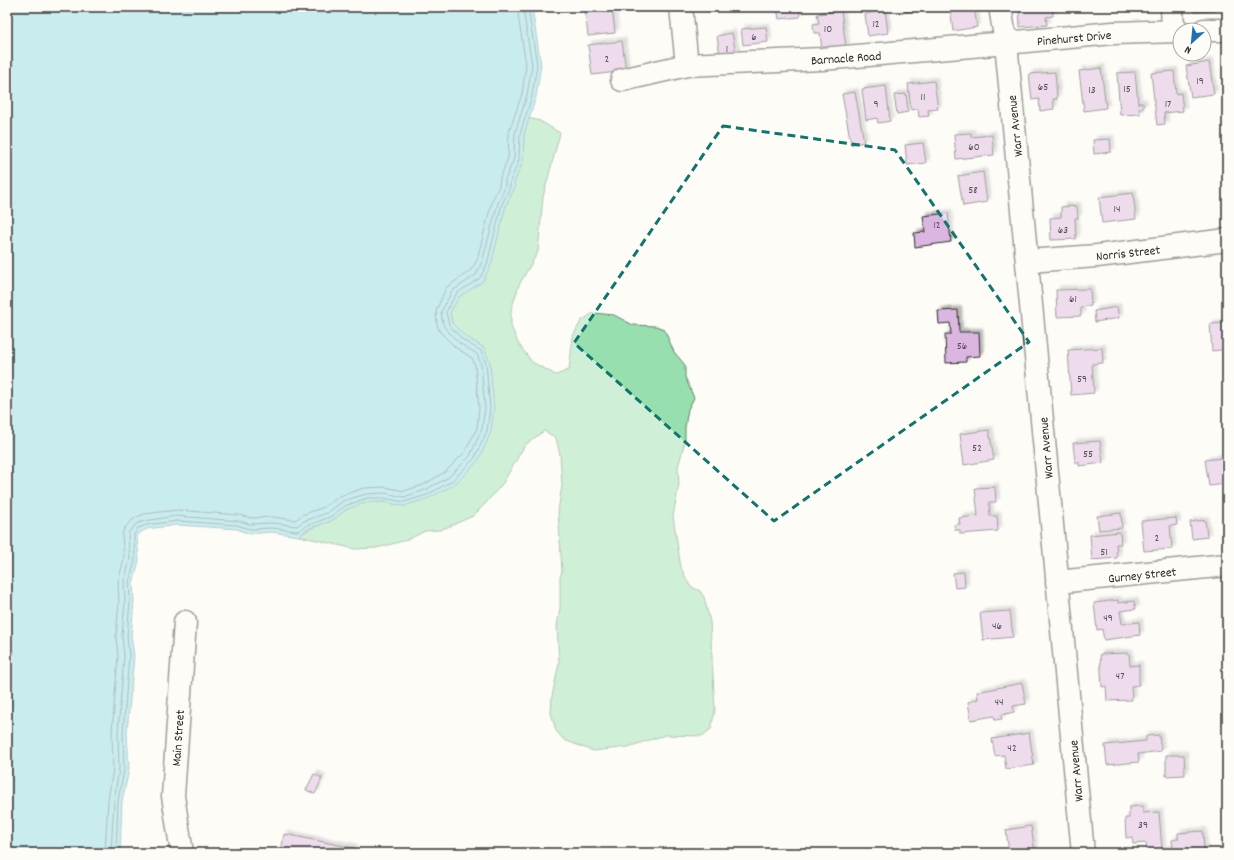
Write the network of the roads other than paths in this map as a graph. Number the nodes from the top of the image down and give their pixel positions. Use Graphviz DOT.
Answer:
graph roads {
  1 [pos="681,7"];
  2 [pos="1000,7"];
  3 [pos="1172,7"];
  4 [pos="1175,22"];
  5 [pos="1212,30"];
  6 [pos="1227,30"];
  7 [pos="1172,31"];
  8 [pos="1006,43"];
  9 [pos="687,65"];
  10 [pos="622,80"];
  11 [pos="1227,240"];
  12 [pos="1028,261"];
  13 [pos="1227,565"];
  14 [pos="1057,582"];
  15 [pos="185,622"];
  16 [pos="182,853"];
  17 [pos="1083,853"];
  1 -- 9 [label="street"];
  2 -- 8 [label="street"];
  3 -- 4 [label="street"];
  5 -- 6 [label="street"];
  7 -- 8 [label="street, Pinehurst Drive"];
  8 -- 9 [label="street, Barnacle Road"];
  8 -- 12 [label="street, Warr Avenue"];
  9 -- 10 [label="street, Barnacle Road"];
  11 -- 12 [label="street, Norris Street"];
  12 -- 14 [label="street, Warr Avenue"];
  13 -- 14 [label="street, Gurney Street"];
  14 -- 17 [label="street, Warr Avenue"];
  15 -- 16 [label="street, Main Street"];
}
